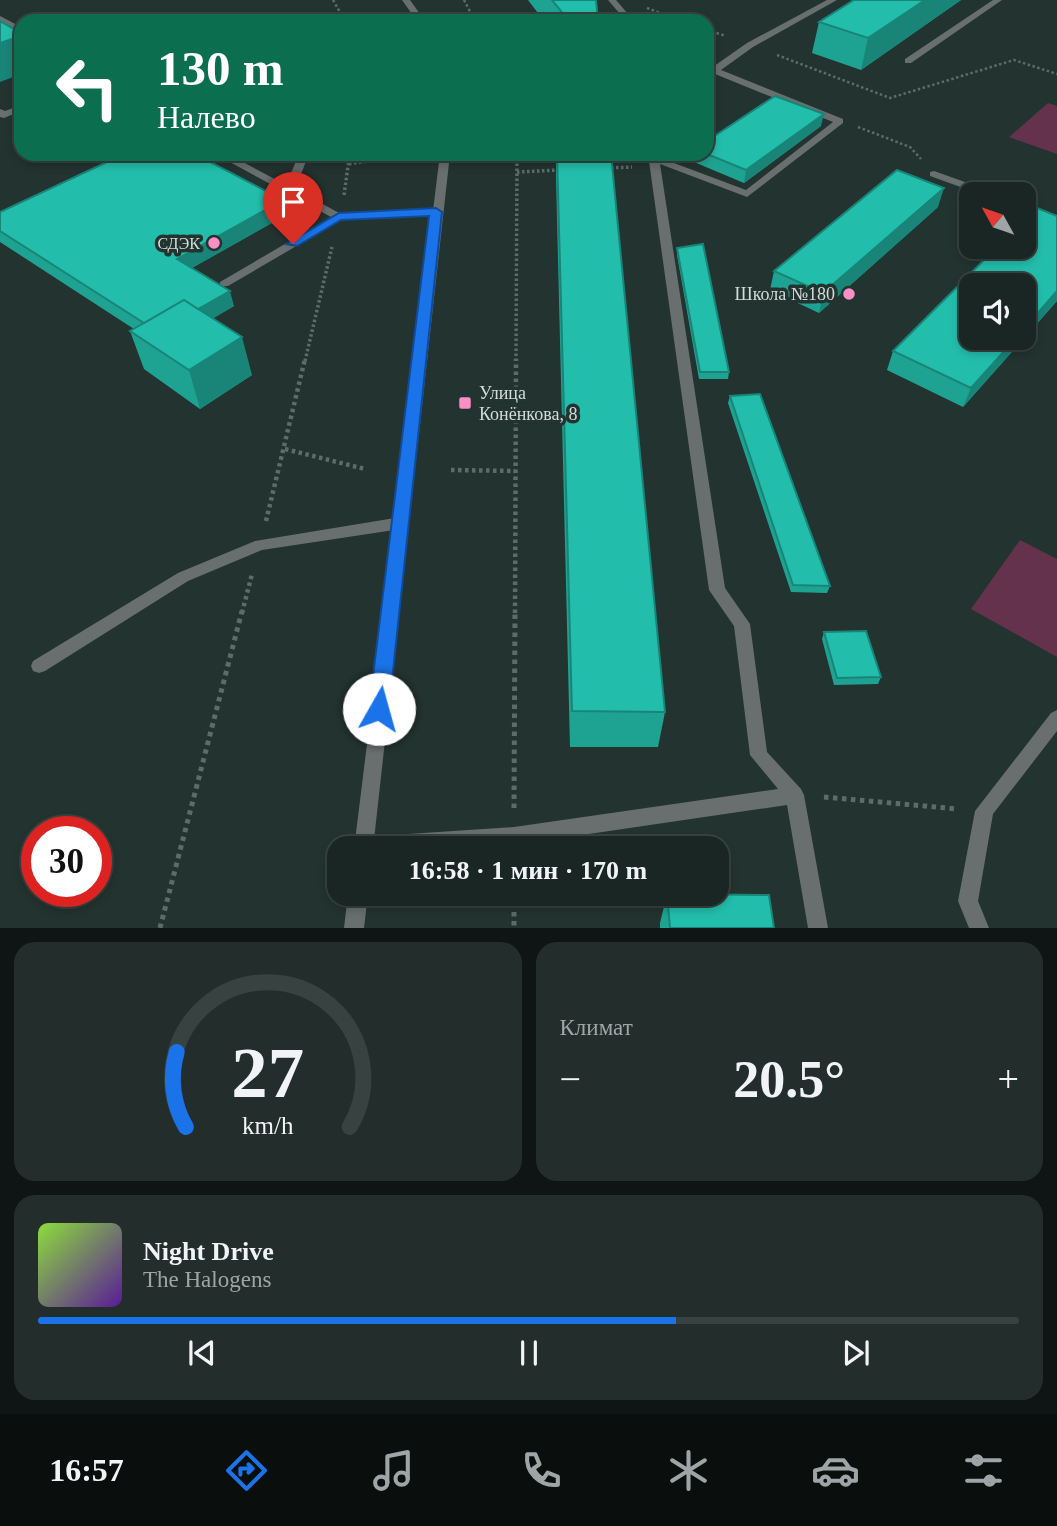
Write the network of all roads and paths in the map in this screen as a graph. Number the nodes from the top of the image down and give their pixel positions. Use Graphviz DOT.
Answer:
graph roads {
  1 [pos="612,0"];
  2 [pos="833,0"];
  3 [pos="998,0"];
  4 [pos="647,8"];
  5 [pos="624,14"];
  6 [pos="663,14"];
  7 [pos="714,32"];
  8 [pos="750,45"];
  9 [pos="908,61"];
  10 [pos="714,71"];
  11 [pos="714,74"];
  12 [pos="1057,74"];
  13 [pos="840,121"];
  14 [pos="233,161"];
  15 [pos="301,161"];
  16 [pos="367,161"];
  17 [pos="443,161"];
  18 [pos="517,161"];
  19 [pos="641,161"];
  20 [pos="653,161"];
  21 [pos="658,161"];
  22 [pos="349,164"];
  23 [pos="599,168"];
  24 [pos="572,169"];
  25 [pos="517,172"];
  26 [pos="934,174"];
  27 [pos="959,183"];
  28 [pos="289,191"];
  29 [pos="1036,211"];
  30 [pos="436,212"];
  31 [pos="339,217"];
  32 [pos="1057,219"];
  33 [pos="224,284"];
  34 [pos="285,449"];
  35 [pos="365,469"];
  36 [pos="451,470"];
  37 [pos="515,471"];
  38 [pos="401,523"];
  39 [pos="39,666"];
  40 [pos="1057,718"];
  41 [pos="795,795"];
  42 [pos="984,811"];
  43 [pos="514,835"];
  44 [pos="364,836"];
  45 [pos="501,836"];
  46 [pos="357,906"];
  47 [pos="514,906"];
  48 [pos="355,928"];
  49 [pos="513,928"];
  50 [pos="818,928"];
  51 [pos="979,928"];
  1 -- 5 [label="street"];
  2 -- 8 [label="street"];
  3 -- 9 [label="street"];
  4 -- 6 [label="path"];
  7 -- 8 [label="path"];
  8 -- 10 [label="street"];
  8 -- 12 [label="path"];
  11 -- 13 [label="street"];
  13 -- 21 [label="street"];
  13 -- 26 [label="path"];
  14 -- 28 [label="street"];
  15 -- 28 [label="street"];
  16 -- 22 [label="path"];
  17 -- 30 [label="street"];
  18 -- 25 [label="path"];
  19 -- 23 [label="path"];
  20 -- 41 [label="street"];
  24 -- 25 [label="path"];
  25 -- 37 [label="path"];
  26 -- 27 [label="street"];
  28 -- 31 [label="street"];
  29 -- 32 [label="street"];
  30 -- 31 [label="street"];
  30 -- 38 [label="street"];
  31 -- 33 [label="street"];
  34 -- 35 [label="path"];
  36 -- 37 [label="path"];
  37 -- 43 [label="path"];
  38 -- 39 [label="street"];
  38 -- 44 [label="street"];
  40 -- 42 [label="street"];
  41 -- 42 [label="path"];
  41 -- 43 [label="street"];
  41 -- 50 [label="street"];
  42 -- 51 [label="street"];
  43 -- 45 [label="street"];
  46 -- 48 [label="street"];
  47 -- 49 [label="path"];
}
